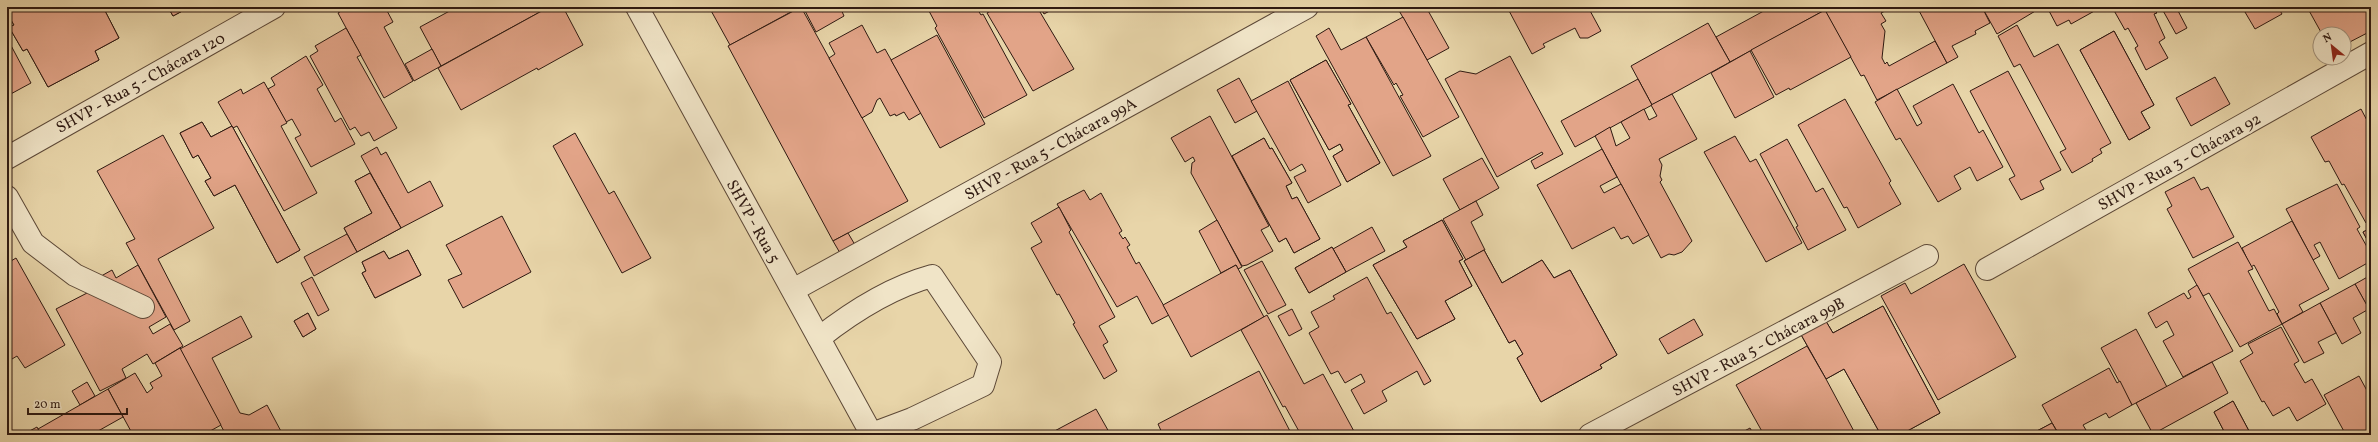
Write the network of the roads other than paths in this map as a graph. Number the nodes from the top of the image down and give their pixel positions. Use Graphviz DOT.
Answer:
graph roads {
  1 [pos="274,7"];
  2 [pos="637,7"];
  3 [pos="1307,7"];
  4 [pos="2371,53"];
  5 [pos="7,158"];
  6 [pos="7,197"];
  7 [pos="1927,256"];
  8 [pos="1987,269"];
  9 [pos="792,290"];
  10 [pos="143,307"];
  11 [pos="819,338"];
  12 [pos="872,435"];
  13 [pos="1590,435"];
  1 -- 5 [label="street, SHVP - Rua 5 - Chácara 120"];
  2 -- 9 [label="street, SHVP - Rua 5"];
  3 -- 9 [label="street, SHVP - Rua 5 - Chácara 99A"];
  4 -- 8 [label="street, SHVP - Rua 3 - Chácara 92"];
  6 -- 10 [label="street"];
  7 -- 13 [label="street, SHVP - Rua 5 - Chácara 99B"];
  9 -- 11 [label="street, SHVP - Rua 5"];
  11 -- 12 [label="street, SHVP - Rua 5"];
  11 -- 12 [label="street"];
}
